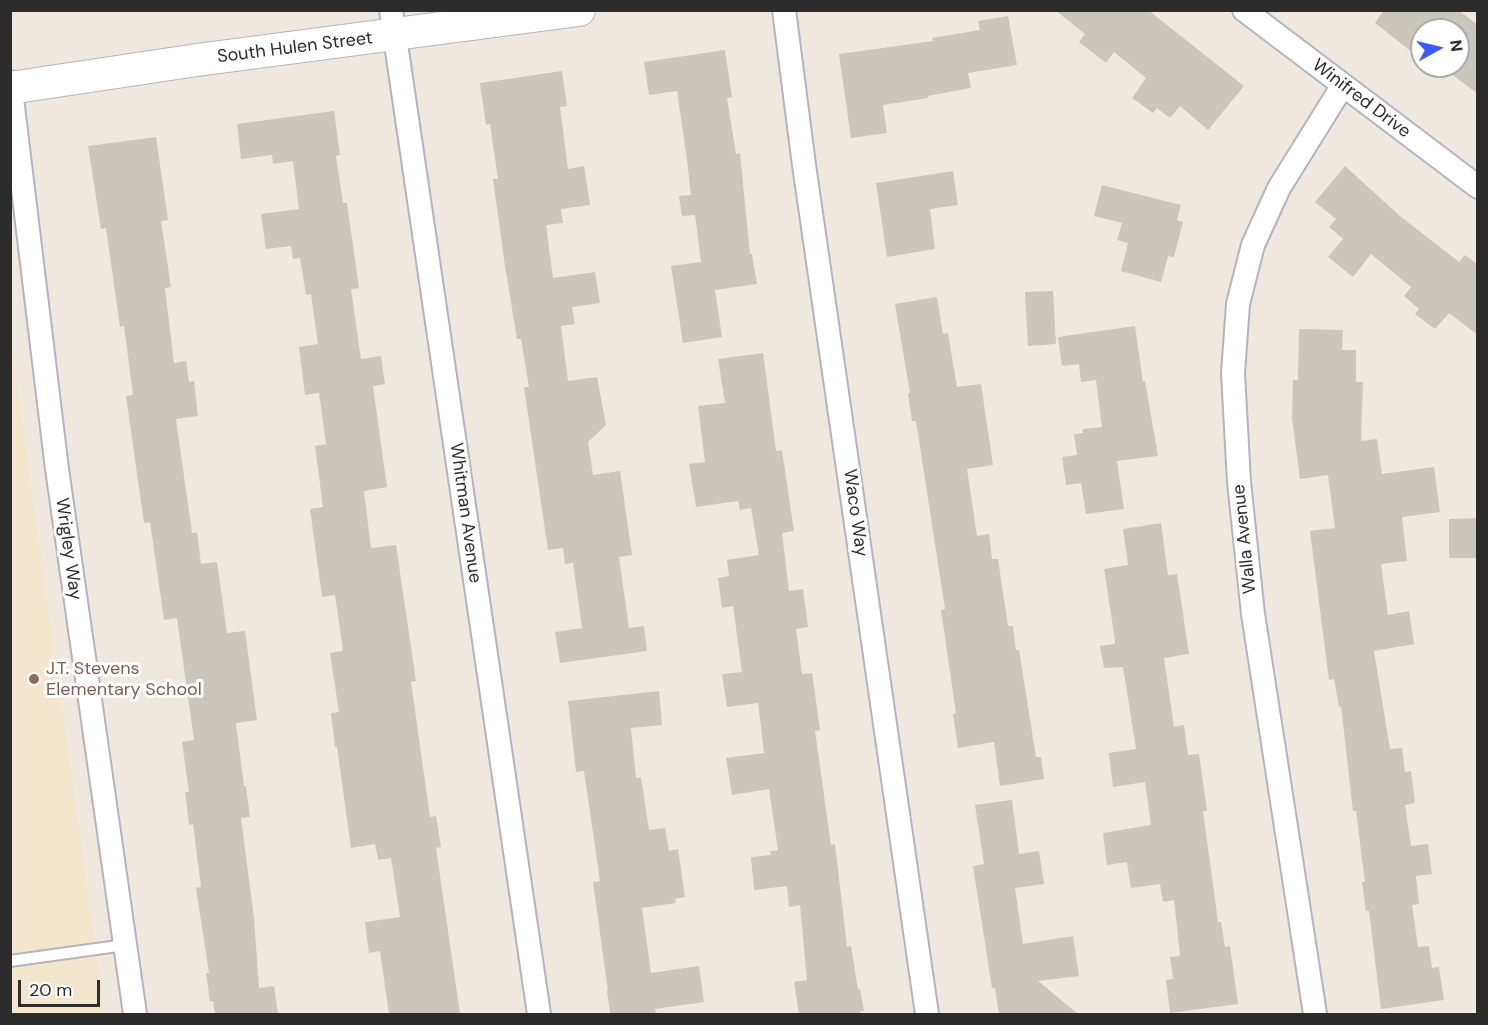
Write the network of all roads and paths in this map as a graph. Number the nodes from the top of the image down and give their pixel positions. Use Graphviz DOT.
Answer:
graph roads {
  1 [pos="579,10"];
  2 [pos="784,10"];
  3 [pos="1244,10"];
  4 [pos="393,23"];
  5 [pos="1343,85"];
  6 [pos="11,86"];
  7 [pos="1478,187"];
  8 [pos="125,945"];
  9 [pos="10,961"];
  10 [pos="135,1014"];
  11 [pos="539,1014"];
  12 [pos="927,1014"];
  13 [pos="1315,1014"];
  1 -- 4 [label="main road, South Hulen Street"];
  2 -- 12 [label="street, Waco Way"];
  3 -- 5 [label="street, Winifred Drive"];
  4 -- 6 [label="main road, South Hulen Street"];
  4 -- 11 [label="street, Whitman Avenue"];
  5 -- 7 [label="street, Winifred Drive"];
  5 -- 13 [label="street, Walla Avenue"];
  6 -- 8 [label="street, Wrigley Way"];
  8 -- 9 [label="lane"];
  8 -- 10 [label="street, Wrigley Way"];
}
